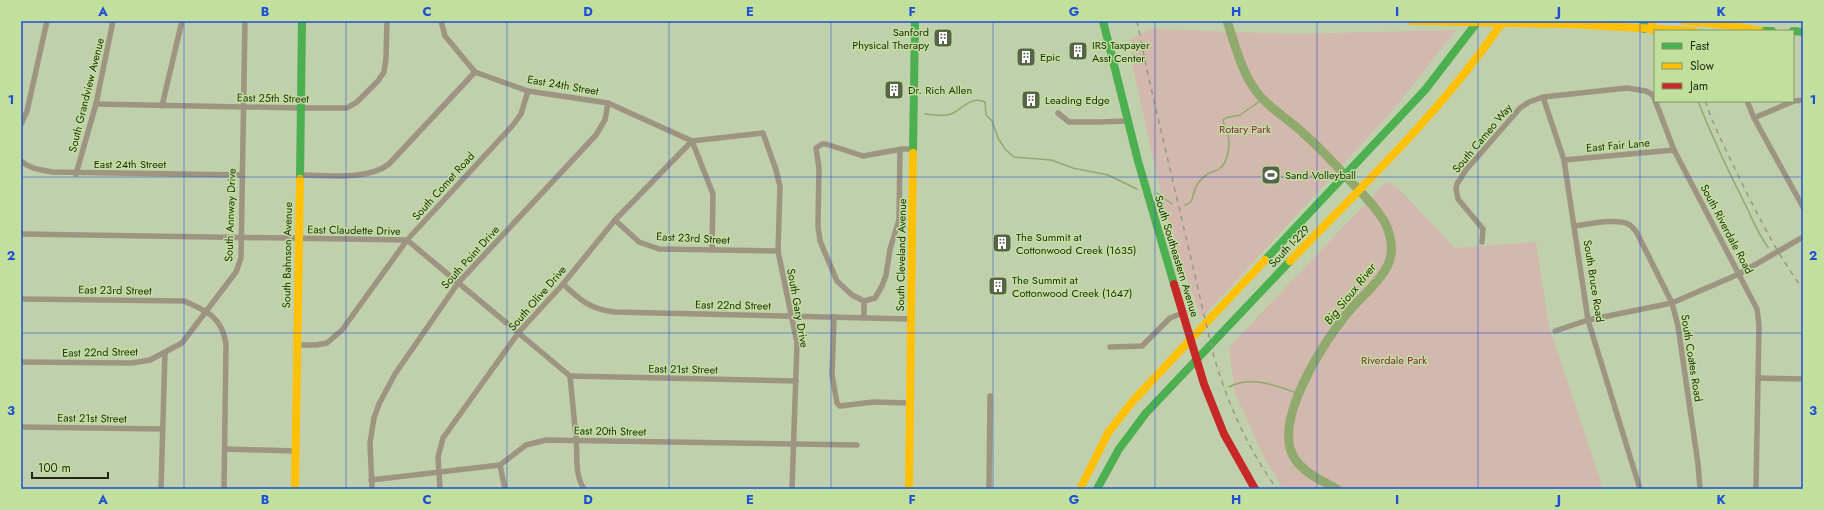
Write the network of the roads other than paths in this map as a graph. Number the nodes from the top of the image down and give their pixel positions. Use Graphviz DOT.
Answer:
graph roads {
  1 [pos="47,21"];
  2 [pos="113,21"];
  3 [pos="182,21"];
  4 [pos="245,21"];
  5 [pos="302,21"];
  6 [pos="387,21"];
  7 [pos="441,21"];
  8 [pos="915,21"];
  9 [pos="1103,21"];
  10 [pos="1412,21"];
  11 [pos="1422,21"];
  12 [pos="1478,21"];
  13 [pos="1503,21"];
  14 [pos="1652,21"];
  15 [pos="1684,21"];
  16 [pos="1454,22"];
  17 [pos="1735,26"];
  18 [pos="1647,27"];
  19 [pos="1682,30"];
  20 [pos="1755,30"];
  21 [pos="475,72"];
  22 [pos="528,91"];
  23 [pos="1542,97"];
  24 [pos="1654,98"];
  25 [pos="1656,102"];
  26 [pos="1747,102"];
  27 [pos="1792,102"];
  28 [pos="608,103"];
  29 [pos="96,104"];
  30 [pos="162,106"];
  31 [pos="244,107"];
  32 [pos="300,108"];
  33 [pos="1058,113"];
  34 [pos="1754,118"];
  35 [pos="1127,121"];
  36 [pos="21,124"];
  37 [pos="692,141"];
  38 [pos="914,149"];
  39 [pos="900,150"];
  40 [pos="1674,150"];
  41 [pos="1564,160"];
  42 [pos="21,161"];
  43 [pos="76,174"];
  44 [pos="242,175"];
  45 [pos="299,175"];
  46 [pos="1803,207"];
  47 [pos="615,220"];
  48 [pos="1575,226"];
  49 [pos="21,234"];
  50 [pos="1803,237"];
  51 [pos="241,239"];
  52 [pos="299,239"];
  53 [pos="407,240"];
  54 [pos="1482,242"];
  55 [pos="712,250"];
  56 [pos="778,251"];
  57 [pos="1739,274"];
  58 [pos="458,283"];
  59 [pos="563,284"];
  60 [pos="21,299"];
  61 [pos="864,301"];
  62 [pos="1672,303"];
  63 [pos="207,311"];
  64 [pos="1183,313"];
  65 [pos="790,316"];
  66 [pos="834,317"];
  67 [pos="864,318"];
  68 [pos="911,319"];
  69 [pos="1588,320"];
  70 [pos="1555,331"];
  71 [pos="519,332"];
  72 [pos="297,345"];
  73 [pos="1110,346"];
  74 [pos="165,352"];
  75 [pos="21,362"];
  76 [pos="570,376"];
  77 [pos="1758,378"];
  78 [pos="1803,379"];
  79 [pos="796,381"];
  80 [pos="990,396"];
  81 [pos="910,403"];
  82 [pos="21,427"];
  83 [pos="162,429"];
  84 [pos="577,440"];
  85 [pos="794,444"];
  86 [pos="857,444"];
  87 [pos="225,450"];
  88 [pos="296,451"];
  89 [pos="500,465"];
  90 [pos="438,473"];
  91 [pos="370,480"];
  92 [pos="161,489"];
  93 [pos="224,489"];
  94 [pos="295,489"];
  95 [pos="372,489"];
  96 [pos="440,489"];
  97 [pos="505,489"];
  98 [pos="584,489"];
  99 [pos="792,489"];
  100 [pos="909,489"];
  101 [pos="990,489"];
  102 [pos="1080,489"];
  103 [pos="1096,489"];
  104 [pos="1255,489"];
  105 [pos="1640,489"];
  106 [pos="1700,489"];
  107 [pos="1756,489"];
  1 -- 36 [label="street"];
  2 -- 29 [label="street, South Grandview Avenue"];
  3 -- 30 [label="street"];
  4 -- 31 [label="street, South Annway Drive"];
  5 -- 32 [label="main road, South Bahnson Avenue"];
  6 -- 32 [label="street, East 25th Street"];
  7 -- 21 [label="street"];
  8 -- 38 [label="main road, South Cleveland Avenue"];
  9 -- 35 [label="main road, South Southeastern Avenue"];
  10 -- 11 [label="main road"];
  11 -- 16 [label="main road"];
  12 -- 102 [label="main road, South I-229"];
  13 -- 103 [label="main road, South I-229"];
  14 -- 18 [label="main road"];
  15 -- 17 [label="main road"];
  16 -- 18 [label="main road"];
  17 -- 20 [label="main road"];
  18 -- 19 [label="main road"];
  21 -- 22 [label="street, East 24th Street"];
  21 -- 45 [label="street"];
  22 -- 28 [label="street, East 24th Street"];
  22 -- 53 [label="street, South Comet Road"];
  23 -- 24 [label="street, South Riverdale Road"];
  23 -- 41 [label="street, South Bruce Road"];
  23 -- 54 [label="street, South Cameo Way"];
  25 -- 40 [label="street, South Riverdale Road"];
  26 -- 34 [label="street"];
  27 -- 34 [label="street"];
  28 -- 37 [label="street, East 24th Street"];
  28 -- 58 [label="street, South Point Drive"];
  29 -- 30 [label="street, East 25th Street"];
  29 -- 43 [label="street, South Grandview Avenue"];
  30 -- 31 [label="street, East 25th Street"];
  31 -- 32 [label="street, East 25th Street"];
  31 -- 44 [label="street, South Annway Drive"];
  32 -- 45 [label="main road, South Bahnson Avenue"];
  33 -- 35 [label="street"];
  34 -- 46 [label="street"];
  35 -- 64 [label="main road, South Southeastern Avenue"];
  37 -- 47 [label="street, South Olive Drive"];
  37 -- 55 [label="street"];
  37 -- 56 [label="street, South Gary Drive"];
  38 -- 39 [label="street"];
  38 -- 68 [label="main road, South Cleveland Avenue"];
  39 -- 61 [label="street"];
  39 -- 61 [label="street"];
  40 -- 41 [label="street, East Fair Lane"];
  40 -- 57 [label="street, South Riverdale Road"];
  41 -- 48 [label="street, South Bruce Road"];
  42 -- 43 [label="street, East 24th Street"];
  43 -- 44 [label="street, East 24th Street"];
  44 -- 51 [label="street, South Annway Drive"];
  45 -- 52 [label="main road, South Bahnson Avenue"];
  47 -- 55 [label="street, East 23rd Street"];
  47 -- 59 [label="street, South Olive Drive"];
  48 -- 62 [label="street, South Coates Road"];
  48 -- 69 [label="street, South Bruce Road"];
  49 -- 51 [label="street, East Claudette Drive"];
  50 -- 57 [label="street"];
  51 -- 52 [label="street, East Claudette Drive"];
  51 -- 63 [label="street, South Annway Drive"];
  52 -- 53 [label="street, East Claudette Drive"];
  52 -- 72 [label="main road, South Bahnson Avenue"];
  53 -- 58 [label="street, East Claudette Drive"];
  53 -- 72 [label="street, South Comet Road"];
  55 -- 56 [label="street, East 23rd Street"];
  56 -- 65 [label="street, South Gary Drive"];
  57 -- 62 [label="street"];
  57 -- 77 [label="street, South Riverdale Road"];
  58 -- 71 [label="street, East Claudette Drive"];
  58 -- 91 [label="street, South Point Drive"];
  59 -- 65 [label="street, East 22nd Street"];
  59 -- 71 [label="street, South Olive Drive"];
  60 -- 63 [label="street, East 23rd Street"];
  61 -- 67 [label="street"];
  62 -- 69 [label="street"];
  62 -- 106 [label="street, South Coates Road"];
  63 -- 74 [label="street, East 22nd Street"];
  63 -- 87 [label="street"];
  64 -- 73 [label="street"];
  64 -- 104 [label="main road, South Southeastern Avenue"];
  65 -- 66 [label="street, East 22nd Street"];
  65 -- 79 [label="street, South Gary Drive"];
  66 -- 67 [label="street, East 22nd Street"];
  66 -- 81 [label="street"];
  67 -- 68 [label="street, East 22nd Street"];
  68 -- 81 [label="main road, South Cleveland Avenue"];
  69 -- 70 [label="street"];
  69 -- 105 [label="street, South Bruce Road"];
  71 -- 76 [label="street, East Claudette Drive"];
  71 -- 90 [label="street, South Olive Drive"];
  72 -- 88 [label="main road, South Bahnson Avenue"];
  74 -- 75 [label="street, East 22nd Street"];
  74 -- 83 [label="street"];
  76 -- 79 [label="street, East 21st Street"];
  76 -- 84 [label="street"];
  77 -- 78 [label="street"];
  77 -- 107 [label="street, South Riverdale Road"];
  79 -- 85 [label="street, South Gary Drive"];
  80 -- 101 [label="street"];
  81 -- 100 [label="main road, South Cleveland Avenue"];
  82 -- 83 [label="street, East 21st Street"];
  83 -- 92 [label="street"];
  84 -- 85 [label="street, East 20th Street"];
  84 -- 89 [label="street, East 20th Street"];
  84 -- 98 [label="street"];
  85 -- 86 [label="street, East 20th Street"];
  85 -- 99 [label="street, South Gary Drive"];
  87 -- 88 [label="street"];
  87 -- 93 [label="street"];
  88 -- 94 [label="main road, South Bahnson Avenue"];
  89 -- 90 [label="street"];
  89 -- 97 [label="street"];
  90 -- 91 [label="street"];
  90 -- 96 [label="street, South Olive Drive"];
  91 -- 95 [label="street, South Point Drive"];
}
